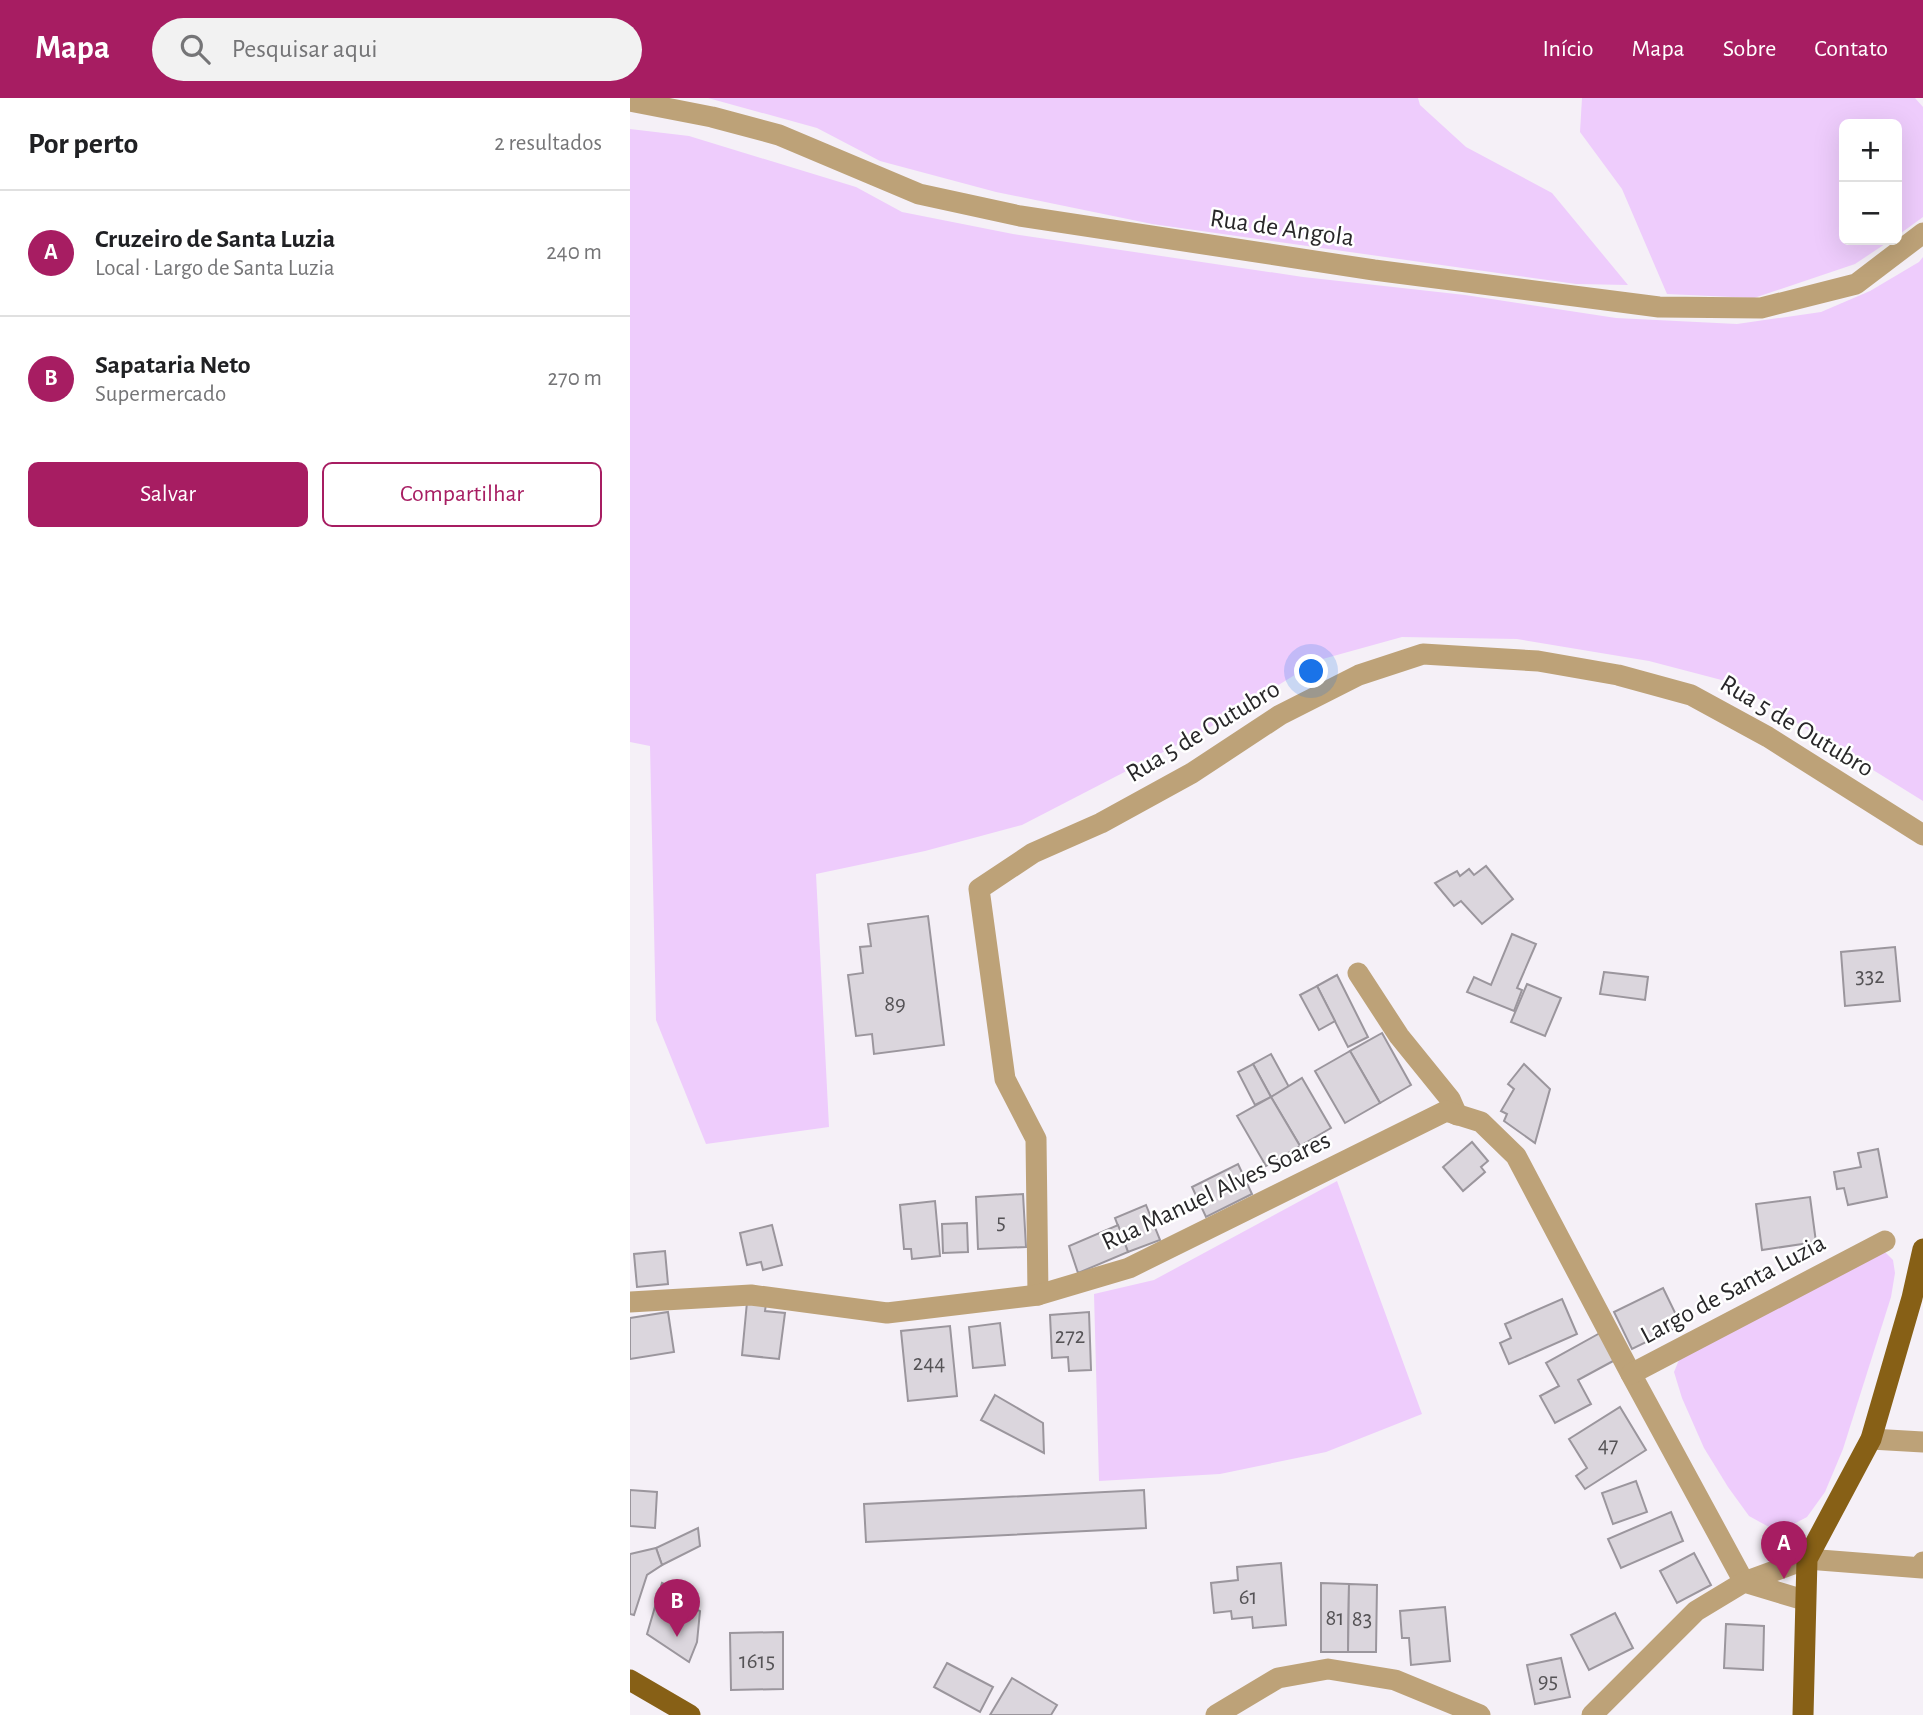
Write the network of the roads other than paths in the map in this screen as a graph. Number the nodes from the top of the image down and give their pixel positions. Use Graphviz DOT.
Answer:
graph roads {
  1 [pos="630,101"];
  2 [pos="1923,233"];
  3 [pos="1923,835"];
  4 [pos="1358,973"];
  5 [pos="1457,1115"];
  6 [pos="1885,1241"];
  7 [pos="1923,1249"];
  8 [pos="1038,1295"];
  9 [pos="630,1303"];
  10 [pos="1631,1374"];
  11 [pos="1871,1439"];
  12 [pos="1923,1441"];
  13 [pos="1807,1559"];
  14 [pos="1922,1565"];
  15 [pos="1744,1582"];
  16 [pos="1804,1601"];
  17 [pos="630,1680"];
  18 [pos="690,1715"];
  19 [pos="1216,1715"];
  20 [pos="1480,1715"];
  21 [pos="1592,1715"];
  22 [pos="1803,1715"];
  1 -- 2 [label="street, Rua de Angola"];
  3 -- 8 [label="street, Rua 5 de Outubro"];
  4 -- 5 [label="street"];
  5 -- 8 [label="street, Rua Manuel Alves Soares"];
  5 -- 10 [label="street"];
  6 -- 10 [label="street, Largo de Santa Luzia"];
  7 -- 11 [label="main road"];
  8 -- 9 [label="street, Rua Manuel Alves Soares"];
  10 -- 15 [label="street, Largo de Santa Luzia"];
  11 -- 12 [label="street"];
  11 -- 13 [label="main road"];
  13 -- 14 [label="street"];
  13 -- 15 [label="street"];
  13 -- 16 [label="main road"];
  15 -- 16 [label="street"];
  15 -- 21 [label="street"];
  16 -- 22 [label="main road"];
  17 -- 18 [label="main road"];
  19 -- 20 [label="street"];
}
